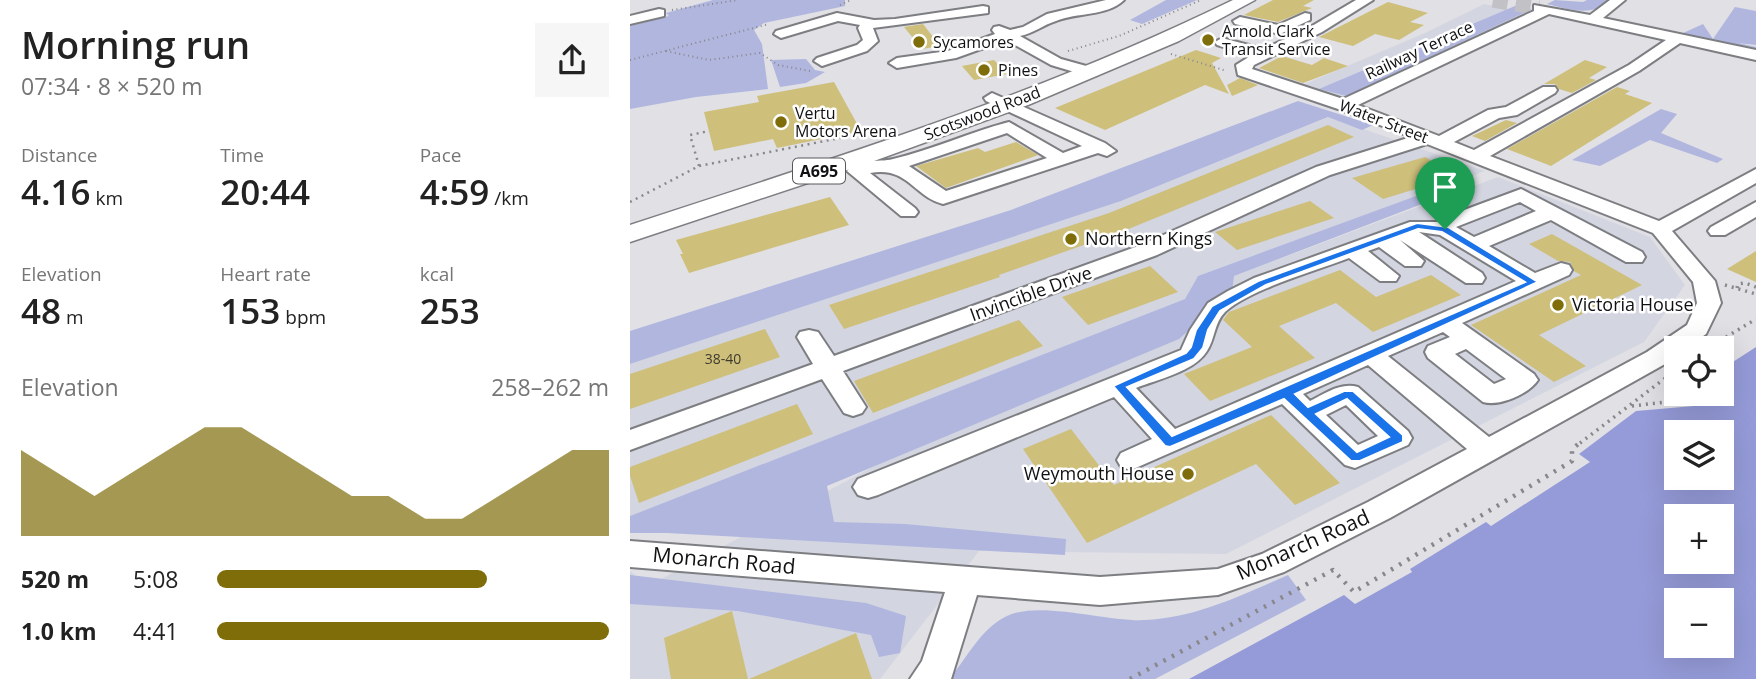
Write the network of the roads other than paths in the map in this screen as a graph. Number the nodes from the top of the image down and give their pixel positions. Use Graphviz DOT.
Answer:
graph roads {
  1 [pos="1224,0"];
  2 [pos="1246,0"];
  3 [pos="1618,0"];
  4 [pos="1119,2"];
  5 [pos="979,3"];
  6 [pos="1360,4"];
  7 [pos="842,9"];
  8 [pos="659,13"];
  9 [pos="1593,19"];
  10 [pos="630,20"];
  11 [pos="1240,21"];
  12 [pos="870,23"];
  13 [pos="1294,23"];
  14 [pos="777,29"];
  15 [pos="1317,29"];
  16 [pos="1005,35"];
  17 [pos="1678,38"];
  18 [pos="1223,42"];
  19 [pos="1265,54"];
  20 [pos="1756,55"];
  21 [pos="897,62"];
  22 [pos="1075,64"];
  23 [pos="819,66"];
  24 [pos="1549,90"];
  25 [pos="999,101"];
  26 [pos="1344,105"];
  27 [pos="1434,140"];
  28 [pos="1476,156"];
  29 [pos="1060,159"];
  30 [pos="892,166"];
  31 [pos="1756,175"];
  32 [pos="1756,208"];
  33 [pos="908,212"];
  34 [pos="1552,212"];
  35 [pos="1634,217"];
  36 [pos="630,223"];
  37 [pos="1445,229"];
  38 [pos="1660,229"];
  39 [pos="1718,232"];
  40 [pos="630,234"];
  41 [pos="1392,235"];
  42 [pos="1472,246"];
  43 [pos="1352,250"];
  44 [pos="1634,257"];
  45 [pos="1413,261"];
  46 [pos="1561,270"];
  47 [pos="1388,276"];
  48 [pos="1474,278"];
  49 [pos="1532,282"];
  50 [pos="1444,321"];
  51 [pos="809,337"];
  52 [pos="1468,339"];
  53 [pos="1371,355"];
  54 [pos="828,367"];
  55 [pos="1119,386"];
  56 [pos="1286,393"];
  57 [pos="853,407"];
  58 [pos="1307,413"];
  59 [pos="630,440"];
  60 [pos="1170,442"];
  61 [pos="1487,450"];
  62 [pos="1131,460"];
  63 [pos="868,487"];
  64 [pos="630,554"];
  65 [pos="964,582"];
  66 [pos="928,679"];
  1 -- 22 [label="main road, Scotswood Road / A695"];
  2 -- 22 [label="main road, Scotswood Road / A695"];
  3 -- 9 [label="street"];
  4 -- 16 [label="street"];
  5 -- 12 [label="street"];
  5 -- 16 [label="street"];
  6 -- 13 [label="street"];
  6 -- 15 [label="street"];
  7 -- 12 [label="street"];
  7 -- 14 [label="street"];
  8 -- 10 [label="street"];
  9 -- 17 [label="street"];
  9 -- 26 [label="street, Railway Terrace"];
  11 -- 13 [label="street"];
  12 -- 23 [label="street"];
  13 -- 15 [label="street"];
  15 -- 19 [label="street"];
  16 -- 21 [label="street"];
  16 -- 22 [label="street"];
  17 -- 20 [label="street"];
  17 -- 28 [label="street"];
  18 -- 19 [label="street"];
  19 -- 26 [label="street, Water Street"];
  22 -- 25 [label="main road, Scotswood Road / A695"];
  24 -- 27 [label="street, Invincible Drive"];
  25 -- 29 [label="street"];
  25 -- 36 [label="main road, Scotswood Road / A695"];
  25 -- 40 [label="main road, Scotswood Road / A695"];
  26 -- 27 [label="street, Water Street"];
  27 -- 28 [label="street, Water Street"];
  27 -- 54 [label="street, Invincible Drive"];
  28 -- 35 [label="street, Water Street"];
  29 -- 30 [label="street"];
  29 -- 30 [label="street"];
  30 -- 33 [label="street"];
  31 -- 38 [label="street"];
  32 -- 39 [label="street"];
  34 -- 37 [label="street"];
  34 -- 42 [label="street"];
  34 -- 44 [label="street"];
  35 -- 38 [label="street, Monarch Road"];
  37 -- 41 [label="street"];
  37 -- 42 [label="street"];
  38 -- 61 [label="street, Monarch Road"];
  41 -- 43 [label="street"];
  41 -- 45 [label="street"];
  41 -- 48 [label="street"];
  42 -- 49 [label="street"];
  43 -- 47 [label="street"];
  43 -- 55 [label="street"];
  46 -- 49 [label="street"];
  49 -- 50 [label="street"];
  50 -- 52 [label="street"];
  50 -- 53 [label="street"];
  51 -- 54 [label="street"];
  53 -- 56 [label="street"];
  53 -- 61 [label="street"];
  54 -- 57 [label="street"];
  54 -- 59 [label="street, Invincible Drive"];
  55 -- 60 [label="street"];
  55 -- 63 [label="street"];
  56 -- 58 [label="street"];
  56 -- 60 [label="street"];
  60 -- 62 [label="street"];
  61 -- 65 [label="street, Monarch Road"];
  64 -- 65 [label="street, Monarch Road"];
  65 -- 66 [label="street"];
}
